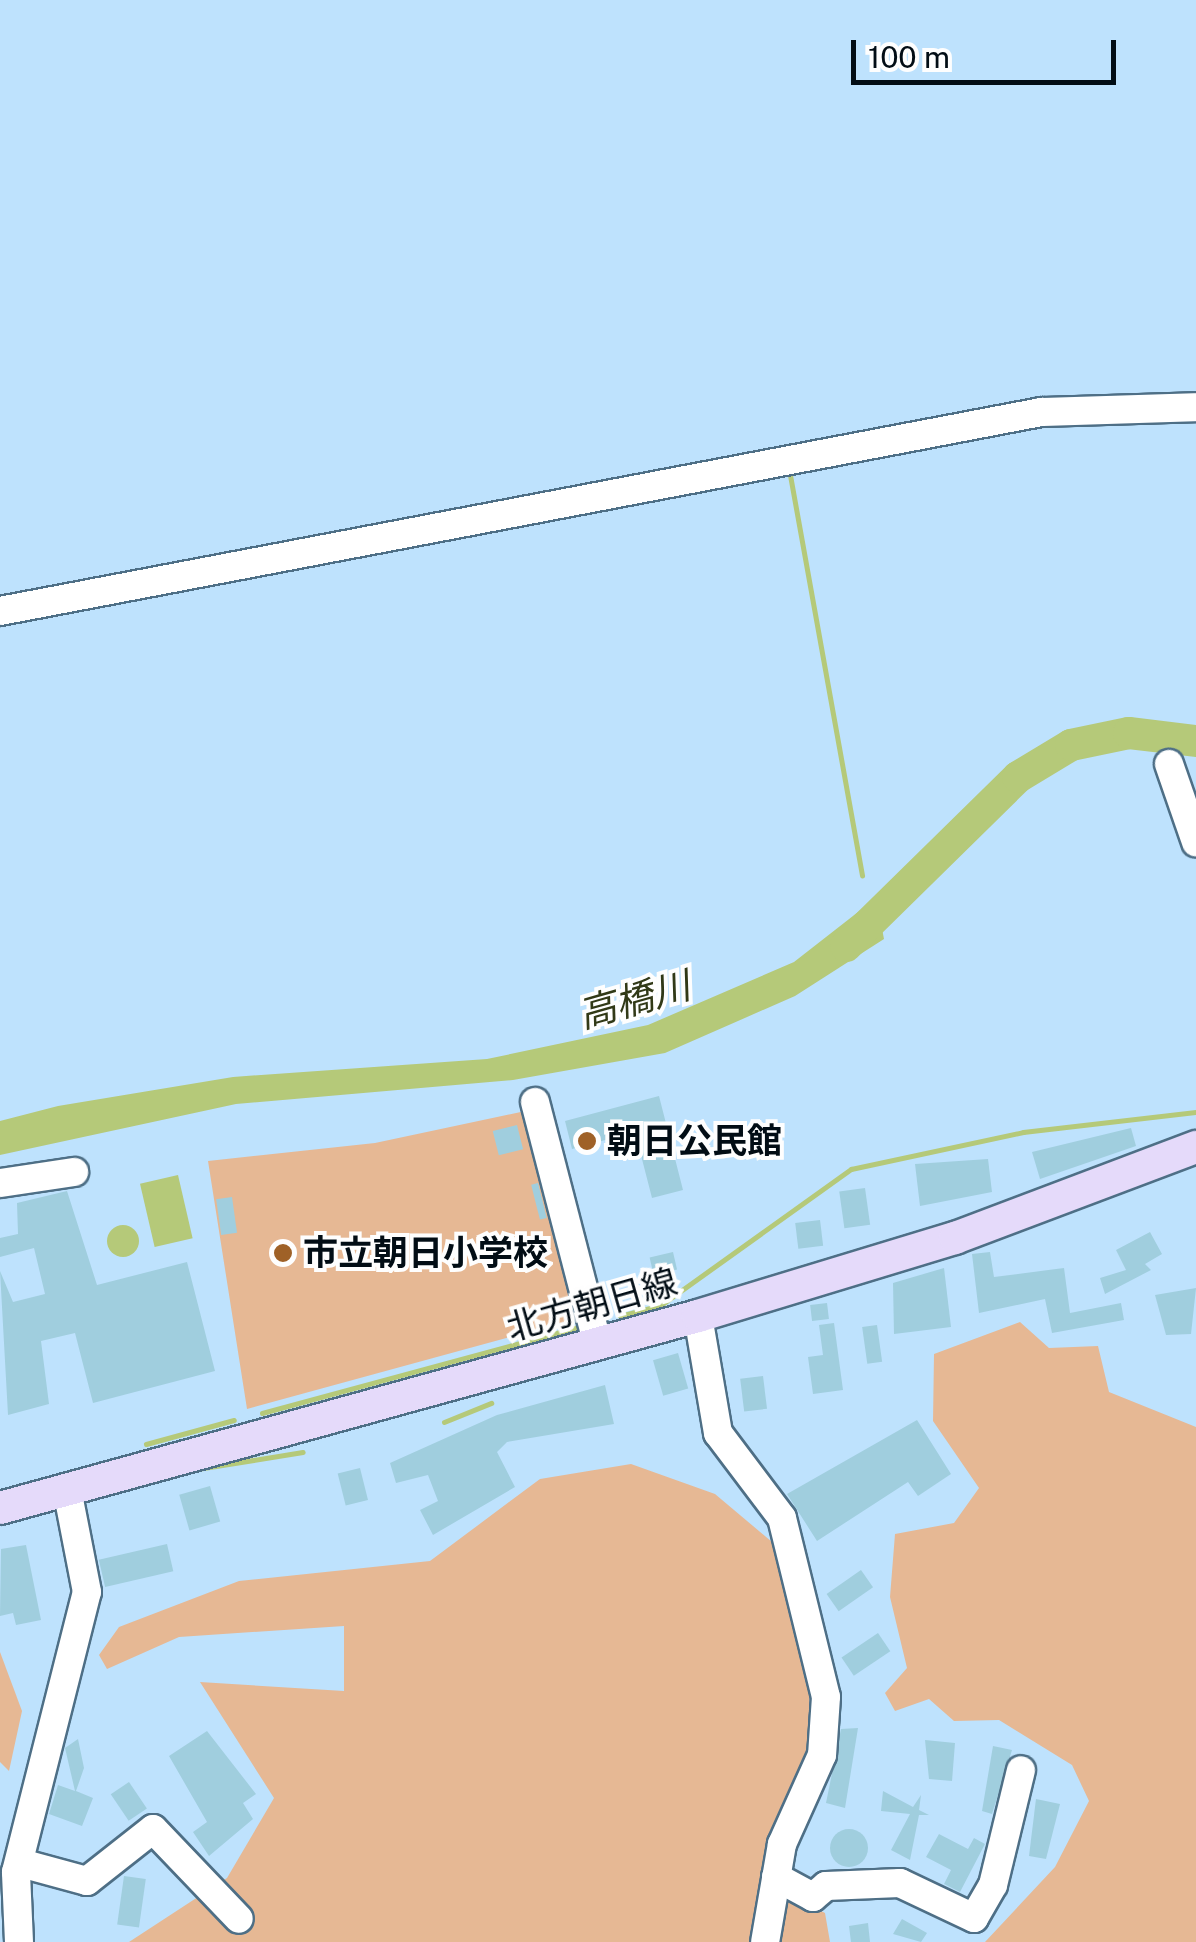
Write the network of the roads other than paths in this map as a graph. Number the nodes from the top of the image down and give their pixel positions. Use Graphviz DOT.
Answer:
graph roads {
  1 [pos="1196,407"];
  2 [pos="0,611"];
  3 [pos="1169,764"];
  4 [pos="1196,842"];
  5 [pos="535,1102"];
  6 [pos="1196,1147"];
  7 [pos="74,1172"];
  8 [pos="0,1183"];
  9 [pos="698,1316"];
  10 [pos="598,1345"];
  11 [pos="68,1494"];
  12 [pos="0,1508"];
  13 [pos="1020,1770"];
  14 [pos="15,1869"];
  15 [pos="776,1877"];
  16 [pos="239,1919"];
  17 [pos="18,1942"];
  18 [pos="765,1942"];
  1 -- 2 [label="street"];
  3 -- 4 [label="street"];
  5 -- 10 [label="street"];
  6 -- 9 [label="main road, 北方朝日線"];
  7 -- 8 [label="street"];
  9 -- 10 [label="main road, 北方朝日線"];
  9 -- 15 [label="street"];
  10 -- 11 [label="main road, 北方朝日線"];
  11 -- 12 [label="main road, 北方朝日線"];
  11 -- 14 [label="street"];
  13 -- 15 [label="street"];
  14 -- 16 [label="street"];
  14 -- 17 [label="street"];
  15 -- 18 [label="street"];
}
